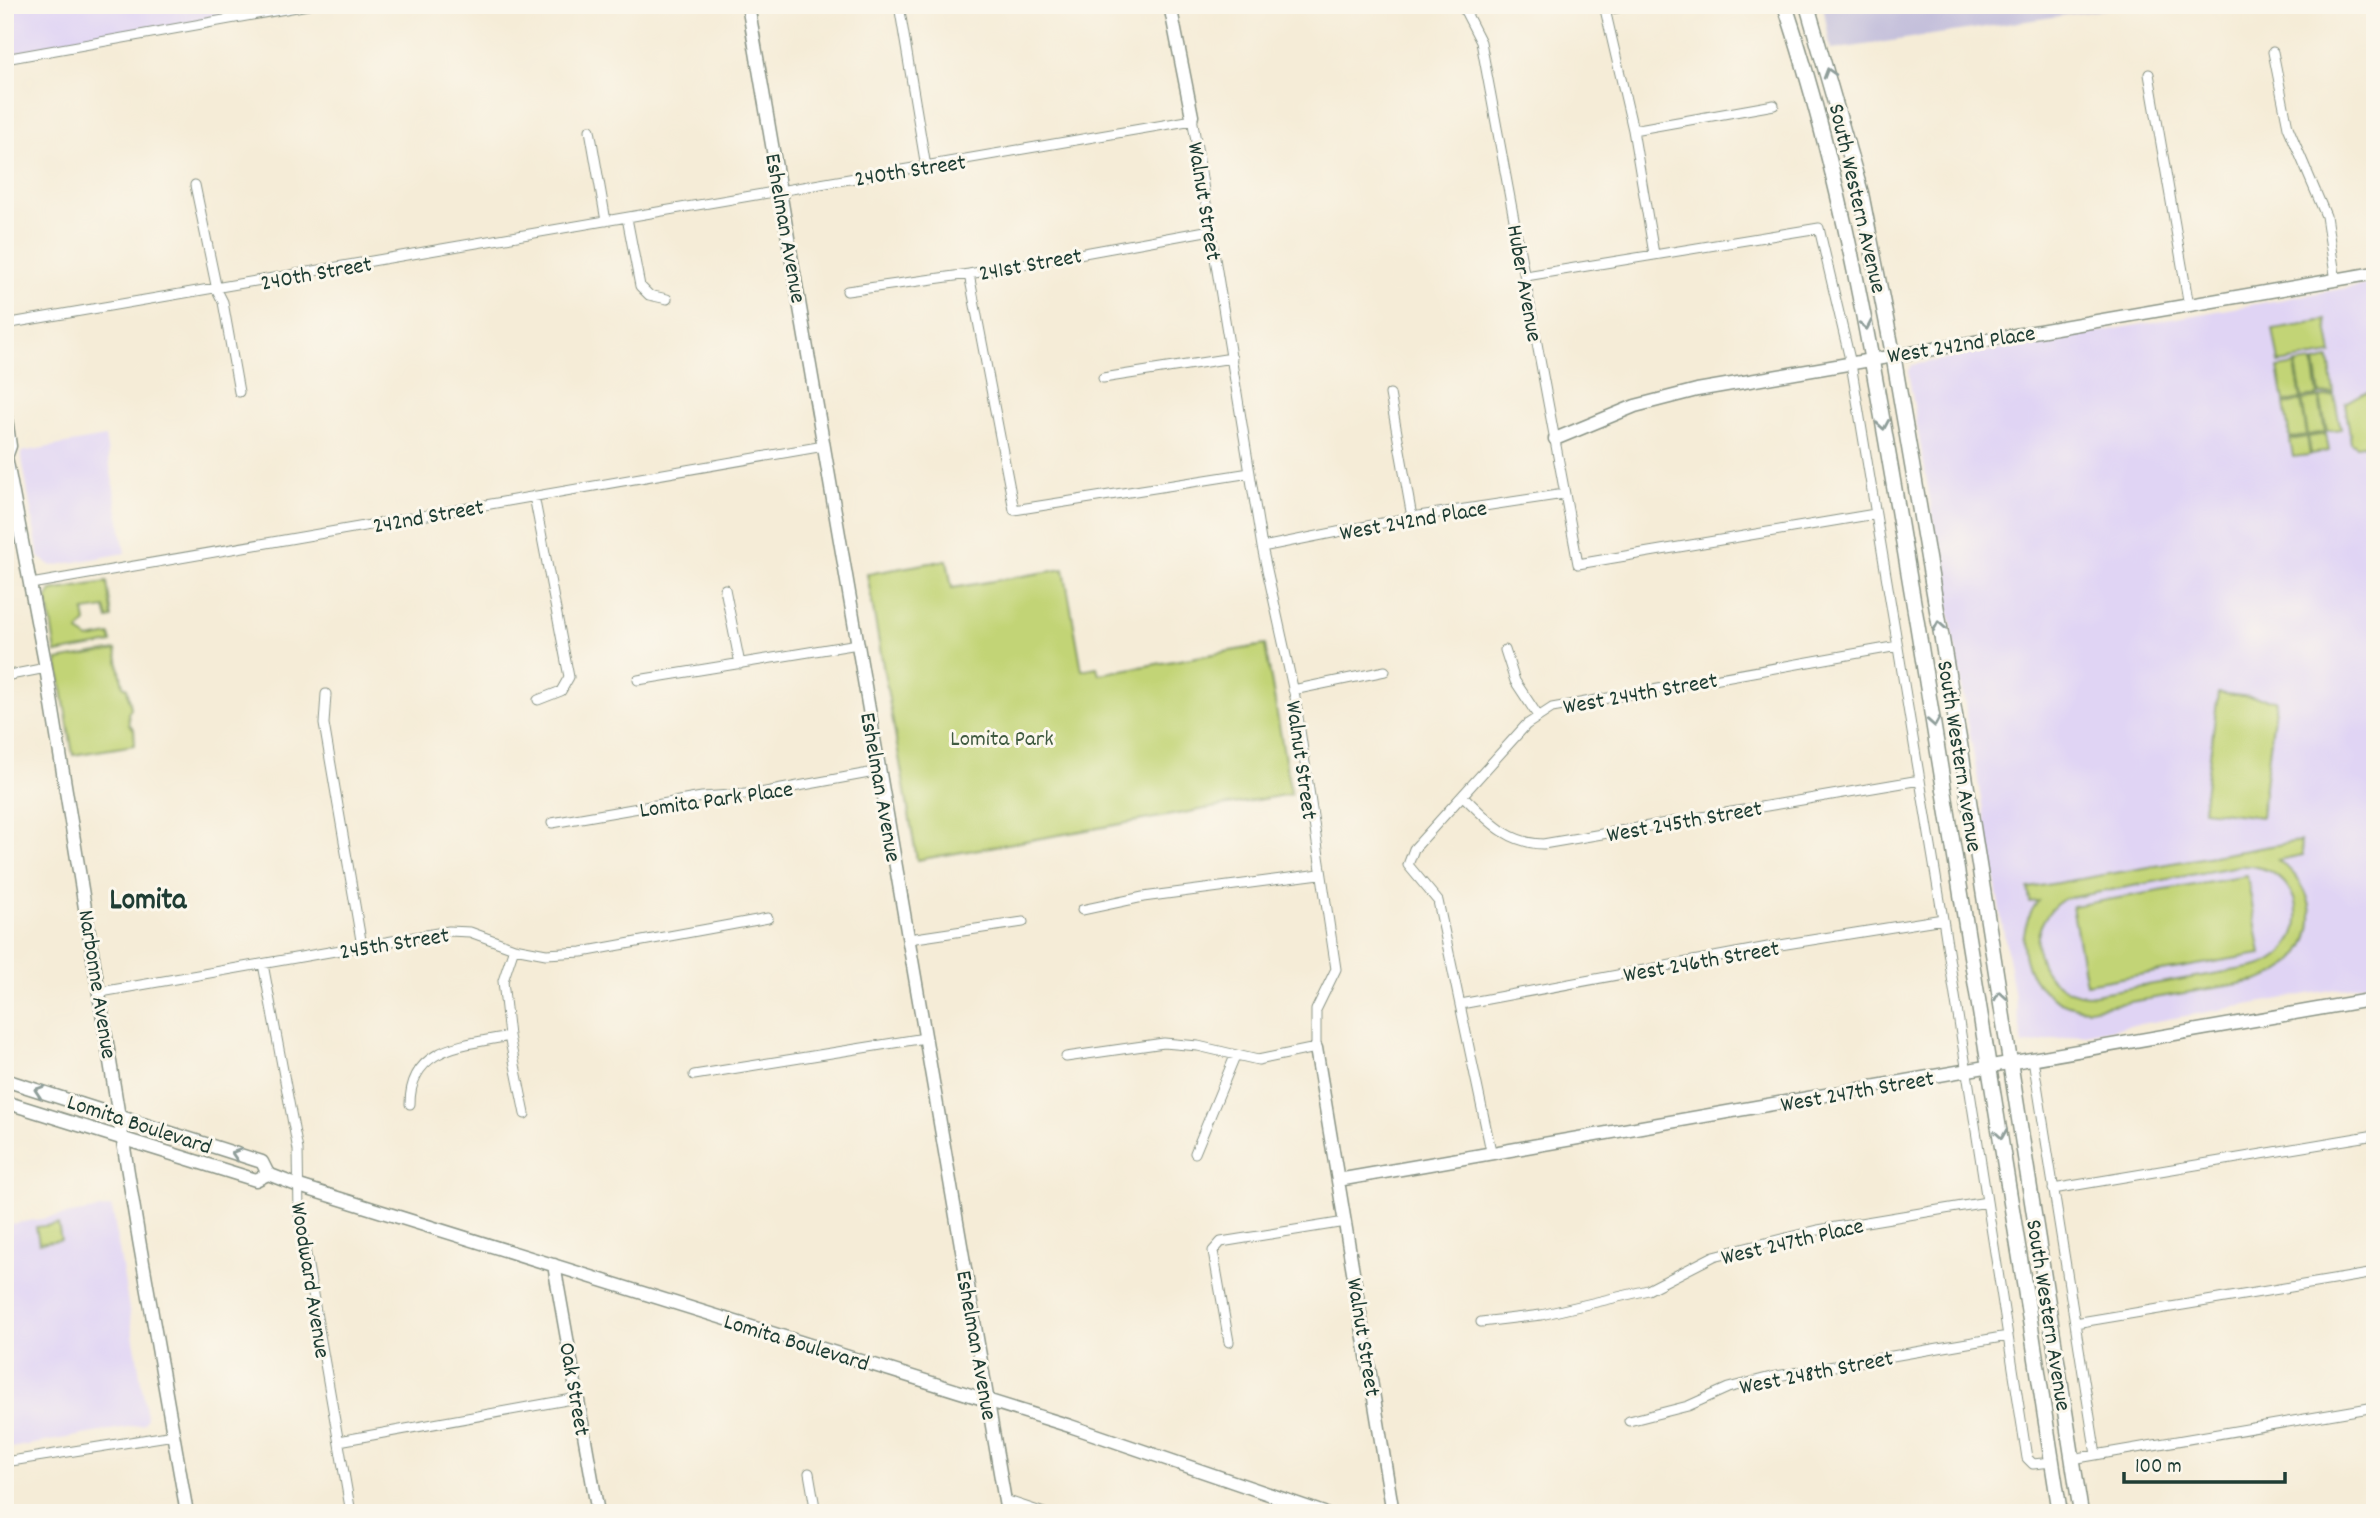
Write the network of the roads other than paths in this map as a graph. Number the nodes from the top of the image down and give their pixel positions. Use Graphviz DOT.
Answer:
graph roads {
  1 [pos="308,5"];
  2 [pos="748,5"];
  3 [pos="899,5"];
  4 [pos="1170,5"];
  5 [pos="1461,5"];
  6 [pos="1633,5"];
  7 [pos="1786,5"];
  8 [pos="1807,5"];
  9 [pos="1605,8"];
  10 [pos="2273,52"];
  11 [pos="5,59"];
  12 [pos="2149,74"];
  13 [pos="1774,105"];
  14 [pos="1192,118"];
  15 [pos="590,130"];
  16 [pos="1633,130"];
  17 [pos="926,167"];
  18 [pos="195,185"];
  19 [pos="780,190"];
  20 [pos="626,218"];
  21 [pos="606,222"];
  22 [pos="1211,230"];
  23 [pos="1654,254"];
  24 [pos="2375,273"];
  25 [pos="970,274"];
  26 [pos="1526,276"];
  27 [pos="2336,281"];
  28 [pos="217,290"];
  29 [pos="848,291"];
  30 [pos="667,299"];
  31 [pos="2189,306"];
  32 [pos="5,324"];
  33 [pos="1893,354"];
  34 [pos="1232,358"];
  35 [pos="1872,358"];
  36 [pos="1851,364"];
  37 [pos="1103,378"];
  38 [pos="239,392"];
  39 [pos="1390,394"];
  40 [pos="5,411"];
  41 [pos="1555,439"];
  42 [pos="824,446"];
  43 [pos="6,457"];
  44 [pos="1250,473"];
  45 [pos="1564,494"];
  46 [pos="534,496"];
  47 [pos="1875,514"];
  48 [pos="1412,517"];
  49 [pos="1262,547"];
  50 [pos="31,584"];
  51 [pos="724,589"];
  52 [pos="858,644"];
  53 [pos="1898,646"];
  54 [pos="1506,650"];
  55 [pos="740,664"];
  56 [pos="46,668"];
  57 [pos="1385,671"];
  58 [pos="5,676"];
  59 [pos="638,680"];
  60 [pos="1293,690"];
  61 [pos="326,694"];
  62 [pos="538,700"];
  63 [pos="1538,716"];
  64 [pos="880,771"];
  65 [pos="1920,780"];
  66 [pos="1463,796"];
  67 [pos="552,823"];
  68 [pos="1320,874"];
  69 [pos="1082,911"];
  70 [pos="768,918"];
  71 [pos="1943,919"];
  72 [pos="1023,922"];
  73 [pos="909,940"];
  74 [pos="362,946"];
  75 [pos="514,948"];
  76 [pos="263,964"];
  77 [pos="101,992"];
  78 [pos="2375,999"];
  79 [pos="1461,1004"];
  80 [pos="509,1036"];
  81 [pos="925,1038"];
  82 [pos="1316,1048"];
  83 [pos="1235,1056"];
  84 [pos="1066,1057"];
  85 [pos="2033,1059"];
  86 [pos="2011,1063"];
  87 [pos="1990,1067"];
  88 [pos="1966,1071"];
  89 [pos="694,1075"];
  90 [pos="5,1080"];
  91 [pos="5,1102"];
  92 [pos="410,1104"];
  93 [pos="525,1114"];
  94 [pos="119,1116"];
  95 [pos="2375,1135"];
  96 [pos="122,1139"];
  97 [pos="1491,1152"];
  98 [pos="1195,1153"];
  99 [pos="268,1174"];
  100 [pos="1338,1180"];
  101 [pos="299,1186"];
  102 [pos="2053,1189"];
  103 [pos="1987,1202"];
  104 [pos="1345,1222"];
  105 [pos="554,1265"];
  106 [pos="2375,1273"];
  107 [pos="1481,1322"];
  108 [pos="2075,1323"];
  109 [pos="2008,1336"];
  110 [pos="1229,1342"];
  111 [pos="578,1398"];
  112 [pos="988,1402"];
  113 [pos="2375,1407"];
  114 [pos="1629,1420"];
  115 [pos="174,1435"];
  116 [pos="339,1441"];
  117 [pos="2096,1455"];
  118 [pos="2072,1459"];
  119 [pos="5,1462"];
  120 [pos="2052,1462"];
  121 [pos="809,1473"];
  122 [pos="1006,1506"];
  123 [pos="187,1513"];
  124 [pos="351,1513"];
  125 [pos="598,1513"];
  126 [pos="816,1513"];
  127 [pos="1044,1513"];
  128 [pos="1324,1513"];
  129 [pos="1393,1513"];
  130 [pos="2060,1513"];
  131 [pos="2081,1513"];
  1 -- 11 [label="street"];
  2 -- 19 [label="street, Eshelman Avenue"];
  3 -- 17 [label="street"];
  4 -- 14 [label="street, Walnut Street"];
  5 -- 26 [label="street, Huber Avenue"];
  6 -- 9 [label="street"];
  7 -- 35 [label="main road, South Western Avenue, one-way"];
  33 -- 8 [label="main road, South Western Avenue, one-way"];
  9 -- 16 [label="street"];
  10 -- 27 [label="street"];
  12 -- 31 [label="street"];
  13 -- 16 [label="street"];
  14 -- 17 [label="street, 240th Street"];
  14 -- 22 [label="street, Walnut Street"];
  15 -- 21 [label="street"];
  16 -- 23 [label="street"];
  17 -- 19 [label="street, 240th Street"];
  18 -- 28 [label="street"];
  19 -- 20 [label="street, 240th Street"];
  19 -- 42 [label="street, Eshelman Avenue"];
  20 -- 21 [label="street, 240th Street"];
  20 -- 30 [label="street"];
  21 -- 28 [label="street, 240th Street"];
  22 -- 25 [label="street, 241st Street"];
  22 -- 34 [label="street, Walnut Street"];
  23 -- 26 [label="street"];
  23 -- 36 [label="street, South Western Avenue"];
  24 -- 27 [label="street, West 242nd Place"];
  25 -- 29 [label="street, 241st Street"];
  25 -- 44 [label="street"];
  26 -- 41 [label="street, Huber Avenue"];
  27 -- 31 [label="street, West 242nd Place"];
  28 -- 32 [label="street, 240th Street"];
  28 -- 38 [label="street"];
  31 -- 33 [label="street, West 242nd Place"];
  33 -- 35 [label="street, West 242nd Place"];
  86 -- 33 [label="main road, South Western Avenue, one-way"];
  34 -- 37 [label="street"];
  34 -- 44 [label="street, Walnut Street"];
  35 -- 36 [label="street, West 242nd Place"];
  35 -- 87 [label="main road, South Western Avenue, one-way"];
  36 -- 41 [label="street, West 242nd Place"];
  36 -- 47 [label="street, South Western Avenue"];
  39 -- 48 [label="street"];
  40 -- 43 [label="street, Narbonne Avenue"];
  41 -- 45 [label="street, Huber Avenue"];
  42 -- 46 [label="street, 242nd Street"];
  42 -- 52 [label="street, Eshelman Avenue"];
  43 -- 50 [label="street, Narbonne Avenue"];
  44 -- 49 [label="street, Walnut Street"];
  45 -- 47 [label="street, Huber Avenue"];
  45 -- 48 [label="street, West 242nd Place"];
  46 -- 50 [label="street, 242nd Street"];
  46 -- 62 [label="street"];
  47 -- 53 [label="street, South Western Avenue"];
  48 -- 49 [label="street, West 242nd Place"];
  49 -- 60 [label="street, Walnut Street"];
  50 -- 56 [label="street, Narbonne Avenue"];
  51 -- 55 [label="street"];
  52 -- 55 [label="street"];
  52 -- 64 [label="street, Eshelman Avenue"];
  53 -- 63 [label="street, West 244th Street"];
  53 -- 65 [label="street, South Western Avenue"];
  54 -- 63 [label="street"];
  55 -- 59 [label="street"];
  56 -- 58 [label="street"];
  56 -- 77 [label="street, Narbonne Avenue"];
  57 -- 60 [label="street"];
  60 -- 68 [label="street, Walnut Street"];
  61 -- 74 [label="street"];
  63 -- 66 [label="street, West 244th Street"];
  64 -- 67 [label="street, Lomita Park Place"];
  64 -- 73 [label="street, Eshelman Avenue"];
  65 -- 66 [label="street, West 245th Street"];
  65 -- 71 [label="street, South Western Avenue"];
  66 -- 79 [label="street, West 244th Street"];
  68 -- 69 [label="street"];
  68 -- 82 [label="street, Walnut Street"];
  70 -- 75 [label="street, 245th Street"];
  71 -- 79 [label="street, West 246th Street"];
  71 -- 88 [label="street, South Western Avenue"];
  72 -- 73 [label="street"];
  73 -- 81 [label="street, Eshelman Avenue"];
  74 -- 75 [label="street, 245th Street"];
  74 -- 76 [label="street, 245th Street"];
  75 -- 80 [label="street"];
  76 -- 77 [label="street, 245th Street"];
  76 -- 101 [label="street, Woodward Avenue"];
  77 -- 94 [label="street, Narbonne Avenue"];
  78 -- 85 [label="street, West 247th Street"];
  79 -- 97 [label="street"];
  80 -- 92 [label="street"];
  80 -- 93 [label="street"];
  81 -- 89 [label="street"];
  81 -- 112 [label="street, Eshelman Avenue"];
  82 -- 83 [label="street"];
  82 -- 100 [label="street, Walnut Street"];
  83 -- 84 [label="street"];
  83 -- 98 [label="street"];
  85 -- 86 [label="street, West 247th Street"];
  85 -- 102 [label="street, South Western Avenue"];
  86 -- 87 [label="street, West 247th Street"];
  86 -- 118 [label="main road, South Western Avenue"];
  87 -- 88 [label="street, West 247th Street"];
  87 -- 120 [label="main road, South Western Avenue, one-way"];
  88 -- 97 [label="street, West 247th Street"];
  88 -- 103 [label="street, South Western Avenue"];
  94 -- 90 [label="street, Lomita Boulevard, one-way"];
  91 -- 96 [label="street, Lomita Boulevard"];
  94 -- 96 [label="street, Narbonne Avenue"];
  99 -- 94 [label="street, Lomita Boulevard, one-way"];
  95 -- 102 [label="street"];
  96 -- 99 [label="street, Lomita Boulevard"];
  96 -- 115 [label="street, Narbonne Avenue"];
  97 -- 100 [label="street, West 247th Street"];
  99 -- 101 [label="street, Lomita Boulevard"];
  100 -- 104 [label="street, Walnut Street"];
  101 -- 105 [label="street, Lomita Boulevard"];
  101 -- 116 [label="street, Woodward Avenue"];
  102 -- 108 [label="street, South Western Avenue"];
  103 -- 107 [label="street, West 247th Place"];
  103 -- 109 [label="street, South Western Avenue"];
  104 -- 110 [label="street"];
  104 -- 129 [label="street, Walnut Street"];
  105 -- 111 [label="street, Oak Street"];
  105 -- 112 [label="street, Lomita Boulevard"];
  106 -- 108 [label="street"];
  108 -- 117 [label="street, South Western Avenue"];
  109 -- 114 [label="street, West 248th Street"];
  109 -- 120 [label="street, South Western Avenue"];
  111 -- 116 [label="street"];
  111 -- 125 [label="street, Oak Street"];
  112 -- 122 [label="street, Eshelman Avenue"];
  112 -- 128 [label="street, Lomita Boulevard"];
  113 -- 117 [label="street"];
  115 -- 119 [label="street"];
  115 -- 123 [label="street, Narbonne Avenue"];
  116 -- 124 [label="street, Woodward Avenue"];
  117 -- 118 [label="street"];
  118 -- 131 [label="main road, South Western Avenue"];
  120 -- 130 [label="main road, South Western Avenue"];
  121 -- 126 [label="street"];
  122 -- 127 [label="street"];
}
